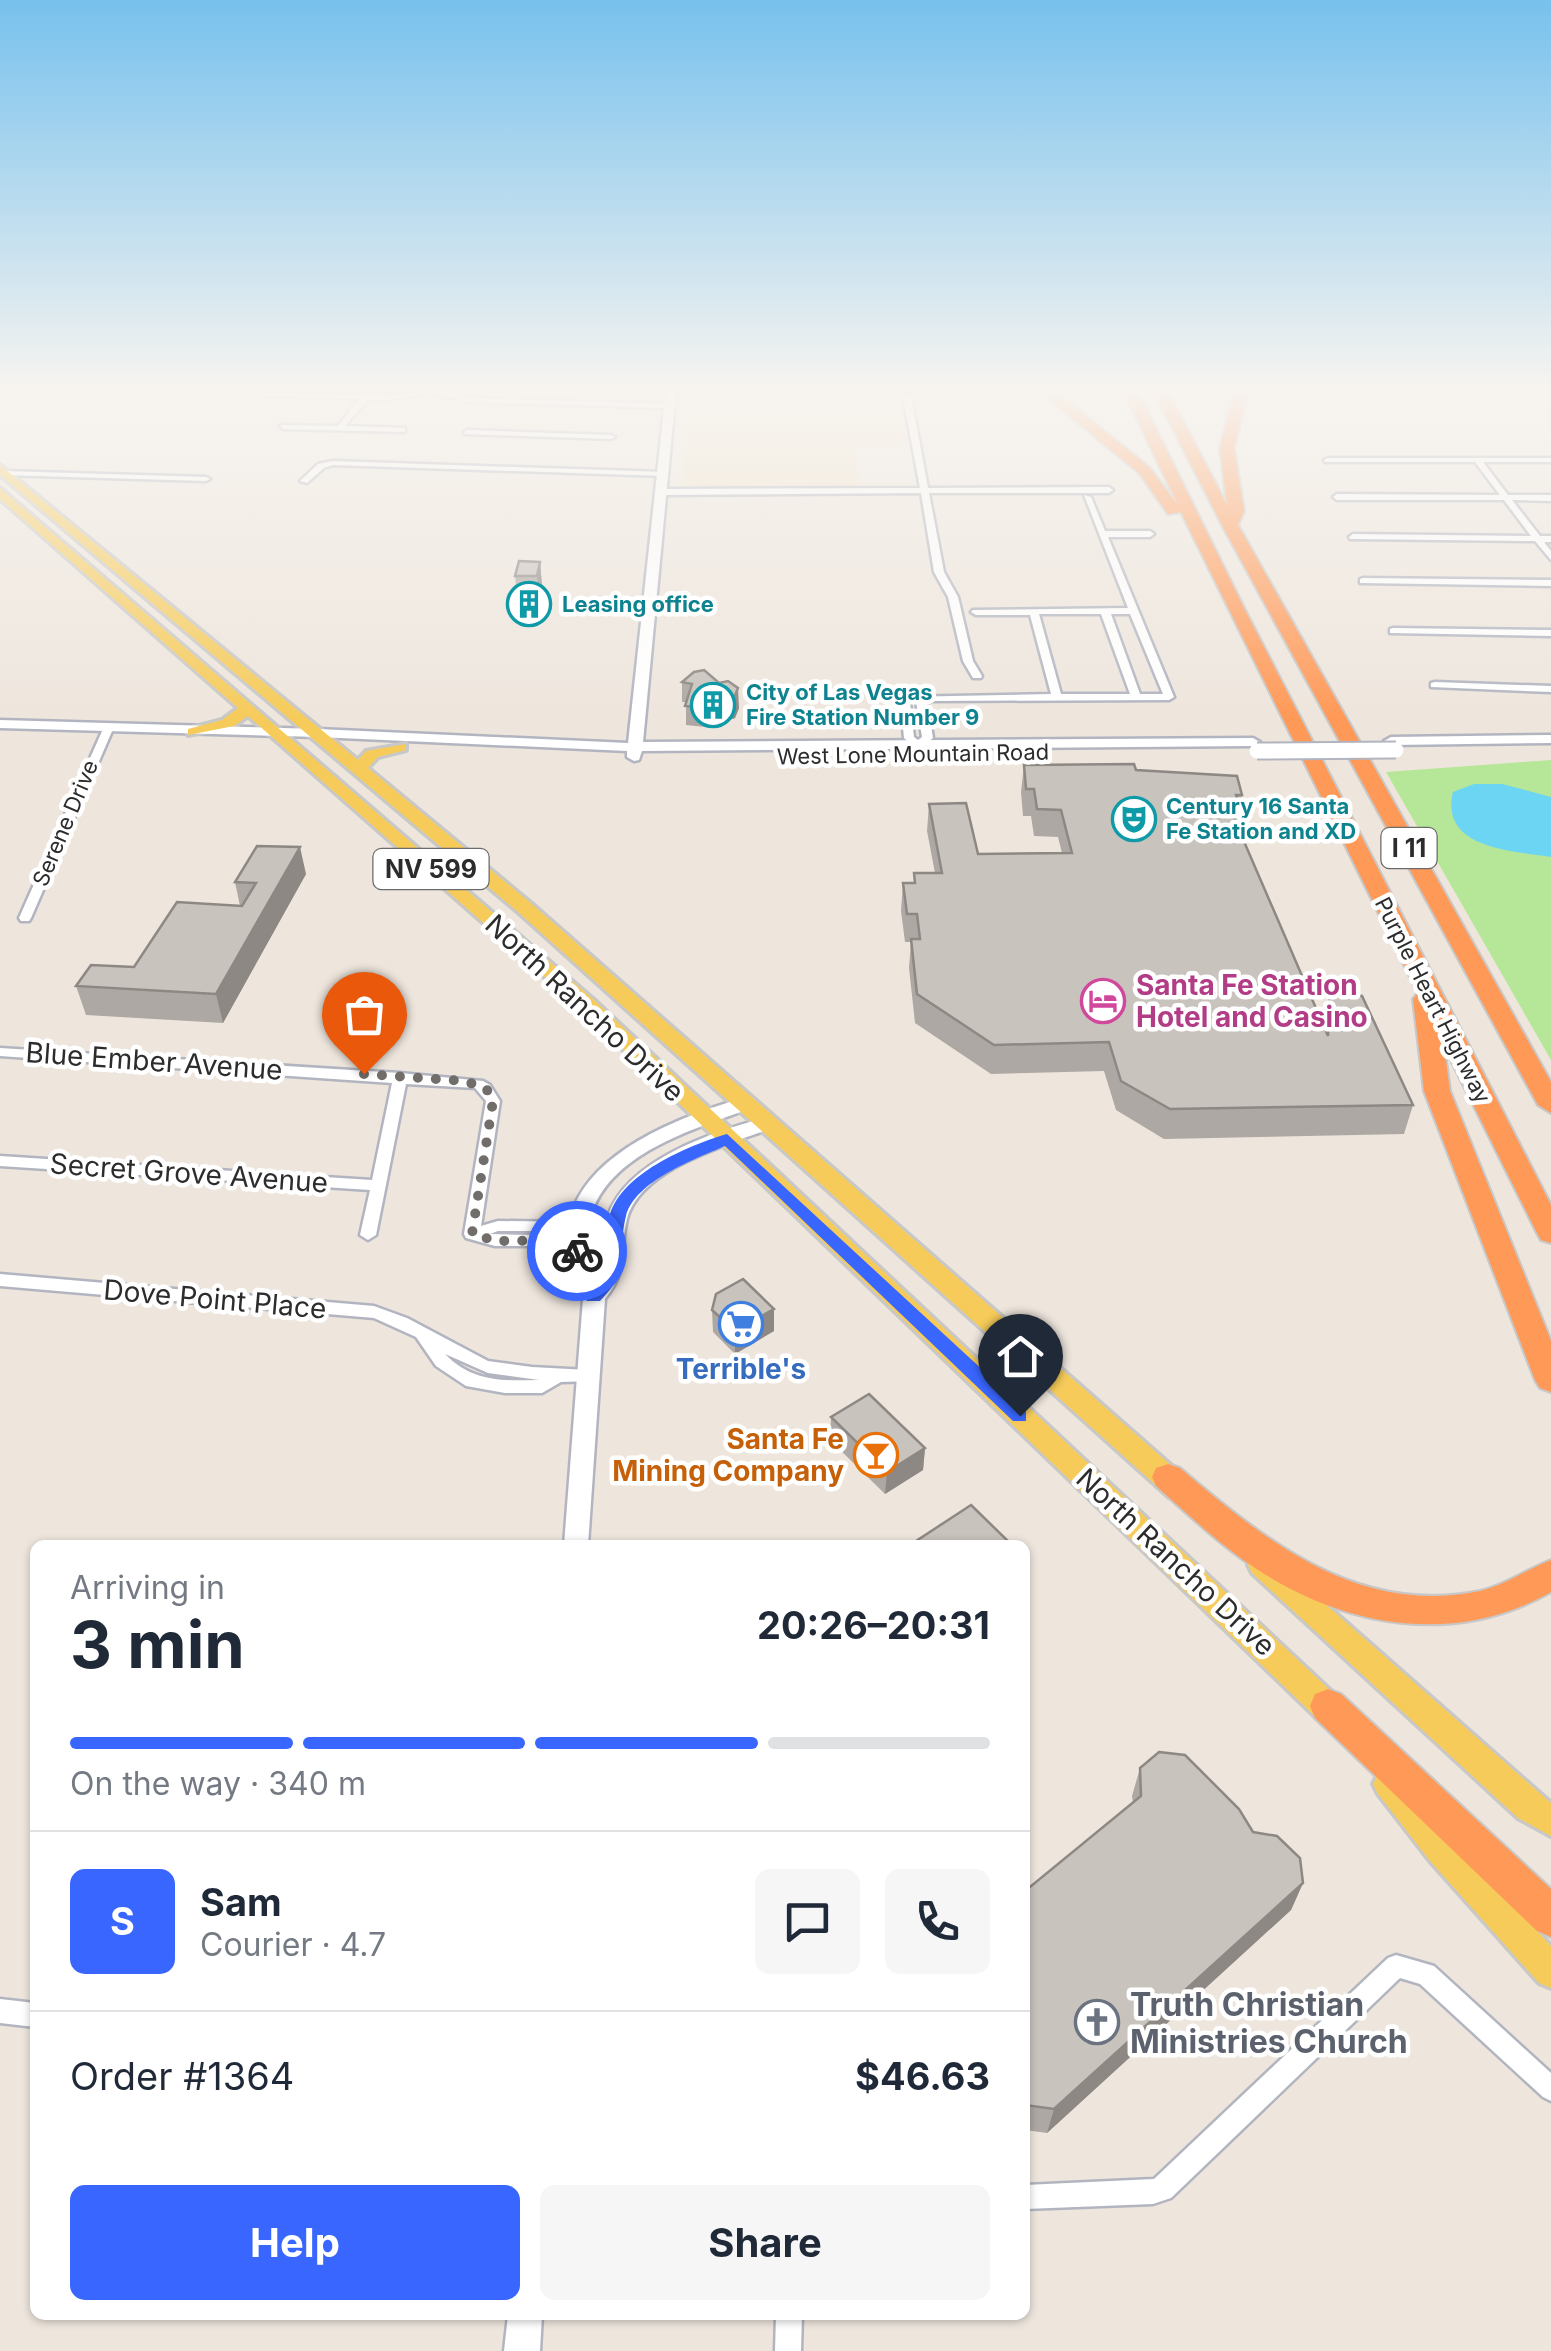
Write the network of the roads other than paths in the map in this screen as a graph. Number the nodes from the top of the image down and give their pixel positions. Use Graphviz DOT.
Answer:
graph roads {
  1 [pos="9,500"];
  2 [pos="37,500"];
  3 [pos="661,500"];
  4 [pos="926,500"];
  5 [pos="1088,500"];
  6 [pos="1166,500"];
  7 [pos="1183,500"];
  8 [pos="1217,500"];
  9 [pos="1234,500"];
  10 [pos="1507,500"];
  11 [pos="26,515"];
  12 [pos="1231,527"];
  13 [pos="76,532"];
  14 [pos="1102,534"];
  15 [pos="1150,534"];
  16 [pos="1353,538"];
  17 [pos="54,539"];
  18 [pos="1537,539"];
  19 [pos="1551,539"];
  20 [pos="98,551"];
  21 [pos="1551,557"];
  22 [pos="1364,581"];
  23 [pos="1551,583"];
  24 [pos="1235,608"];
  25 [pos="1105,611"];
  26 [pos="1132,611"];
  27 [pos="976,612"];
  28 [pos="1034,612"];
  29 [pos="1393,631"];
  30 [pos="1551,634"];
  31 [pos="977,676"];
  32 [pos="1435,684"];
  33 [pos="1551,689"];
  34 [pos="1136,697"];
  35 [pos="922,698"];
  36 [pos="1058,698"];
  37 [pos="247,709"];
  38 [pos="0,724"];
  39 [pos="108,730"];
  40 [pos="194,732"];
  41 [pos="277,735"];
  42 [pos="324,739"];
  43 [pos="1551,739"];
  44 [pos="1394,745"];
  45 [pos="400,747"];
  46 [pos="1551,749"];
  47 [pos="919,750"];
  48 [pos="635,752"];
  49 [pos="359,768"];
  50 [pos="491,879"];
  51 [pos="451,886"];
  52 [pos="26,918"];
  53 [pos="1422,979"];
  54 [pos="0,1052"];
  55 [pos="400,1077"];
  56 [pos="747,1103"];
  57 [pos="1551,1106"];
  58 [pos="706,1119"];
  59 [pos="768,1123"];
  60 [pos="727,1139"];
  61 [pos="0,1161"];
  62 [pos="378,1185"];
  63 [pos="1551,1233"];
  64 [pos="579,1234"];
  65 [pos="368,1236"];
  66 [pos="0,1280"];
  67 [pos="594,1297"];
  68 [pos="588,1376"];
  69 [pos="1551,1380"];
  70 [pos="1168,1478"];
  71 [pos="576,1540"];
  72 [pos="1551,1575"];
  73 [pos="1328,1706"];
  74 [pos="1551,1821"];
  75 [pos="1551,1917"];
  76 [pos="1551,1971"];
  77 [pos="0,2010"];
  78 [pos="30,2014"];
  79 [pos="1551,2090"];
  80 [pos="1030,2197"];
  81 [pos="525,2320"];
  82 [pos="789,2320"];
  83 [pos="522,2351"];
  84 [pos="788,2351"];
  1 -- 11 [label="main road, North Rancho Drive / NV 599"];
  2 -- 13 [label="main road, North Rancho Drive / NV 599"];
  3 -- 48 [label="main road"];
  4 -- 31 [label="street"];
  5 -- 14 [label="street"];
  6 -- 24 [label="highway"];
  7 -- 24 [label="highway, Purple Heart Highway / I 11"];
  8 -- 12 [label="highway, Purple Heart Highway / I 11"];
  9 -- 12 [label="highway"];
  10 -- 18 [label="street"];
  11 -- 13 [label="main road"];
  11 -- 17 [label="main road, North Rancho Drive / NV 599"];
  12 -- 57 [label="highway, Purple Heart Highway / I 11"];
  13 -- 20 [label="main road, North Rancho Drive / NV 599"];
  14 -- 15 [label="street"];
  14 -- 26 [label="street"];
  16 -- 18 [label="street"];
  17 -- 20 [label="main road"];
  17 -- 37 [label="main road, North Rancho Drive / NV 599"];
  18 -- 19 [label="street"];
  18 -- 21 [label="street"];
  20 -- 42 [label="main road, North Rancho Drive / NV 599"];
  22 -- 23 [label="street"];
  24 -- 53 [label="highway, Purple Heart Highway / I 11"];
  25 -- 26 [label="street"];
  25 -- 28 [label="street"];
  25 -- 34 [label="street"];
  26 -- 34 [label="street"];
  27 -- 28 [label="street"];
  28 -- 36 [label="street"];
  29 -- 30 [label="street"];
  32 -- 33 [label="street"];
  34 -- 36 [label="street"];
  35 -- 36 [label="street"];
  35 -- 47 [label="street"];
  35 -- 47 [label="street"];
  37 -- 40 [label="main road"];
  37 -- 41 [label="main road, North Rancho Drive / NV 599"];
  38 -- 39 [label="main road, West Lone Mountain Road"];
  39 -- 40 [label="main road, West Lone Mountain Road"];
  39 -- 52 [label="street, Serene Drive"];
  40 -- 41 [label="main road, West Lone Mountain Road"];
  41 -- 42 [label="main road, West Lone Mountain Road"];
  41 -- 51 [label="main road, North Rancho Drive / NV 599"];
  42 -- 45 [label="main road, West Lone Mountain Road"];
  42 -- 48 [label="main road, West Lone Mountain Road"];
  42 -- 49 [label="main road, North Rancho Drive / NV 599"];
  43 -- 44 [label="main road, West Lone Mountain Road"];
  44 -- 46 [label="main road, West Lone Mountain Road"];
  44 -- 47 [label="main road, West Lone Mountain Road, bridge"];
  45 -- 48 [label="main road, West Lone Mountain Road"];
  45 -- 49 [label="main road"];
  47 -- 48 [label="main road, West Lone Mountain Road"];
  49 -- 50 [label="main road, North Rancho Drive / NV 599"];
  50 -- 51 [label="main road"];
  50 -- 56 [label="main road, North Rancho Drive / NV 599"];
  51 -- 58 [label="main road, North Rancho Drive / NV 599"];
  53 -- 63 [label="highway, Purple Heart Highway / I 11"];
  53 -- 69 [label="highway"];
  54 -- 55 [label="street, Blue Ember Avenue"];
  55 -- 62 [label="street"];
  55 -- 64 [label="street, Blue Ember Avenue"];
  56 -- 58 [label="main road"];
  56 -- 59 [label="main road, North Rancho Drive / NV 599"];
  58 -- 60 [label="main road, North Rancho Drive / NV 599"];
  58 -- 64 [label="main road"];
  59 -- 60 [label="main road"];
  59 -- 70 [label="main road, North Rancho Drive / NV 599"];
  60 -- 67 [label="main road"];
  60 -- 73 [label="main road, North Rancho Drive / NV 599"];
  61 -- 62 [label="street, Secret Grove Avenue"];
  62 -- 65 [label="street"];
  64 -- 67 [label="main road"];
  66 -- 68 [label="street, Dove Point Place"];
  67 -- 68 [label="main road"];
  68 -- 71 [label="main road"];
  70 -- 72 [label="highway"];
  70 -- 74 [label="main road, North Rancho Drive"];
  73 -- 75 [label="highway"];
  73 -- 76 [label="main road, North Rancho Drive"];
  77 -- 78 [label="street"];
  79 -- 80 [label="street"];
  81 -- 83 [label="main road"];
  82 -- 84 [label="street"];
}
